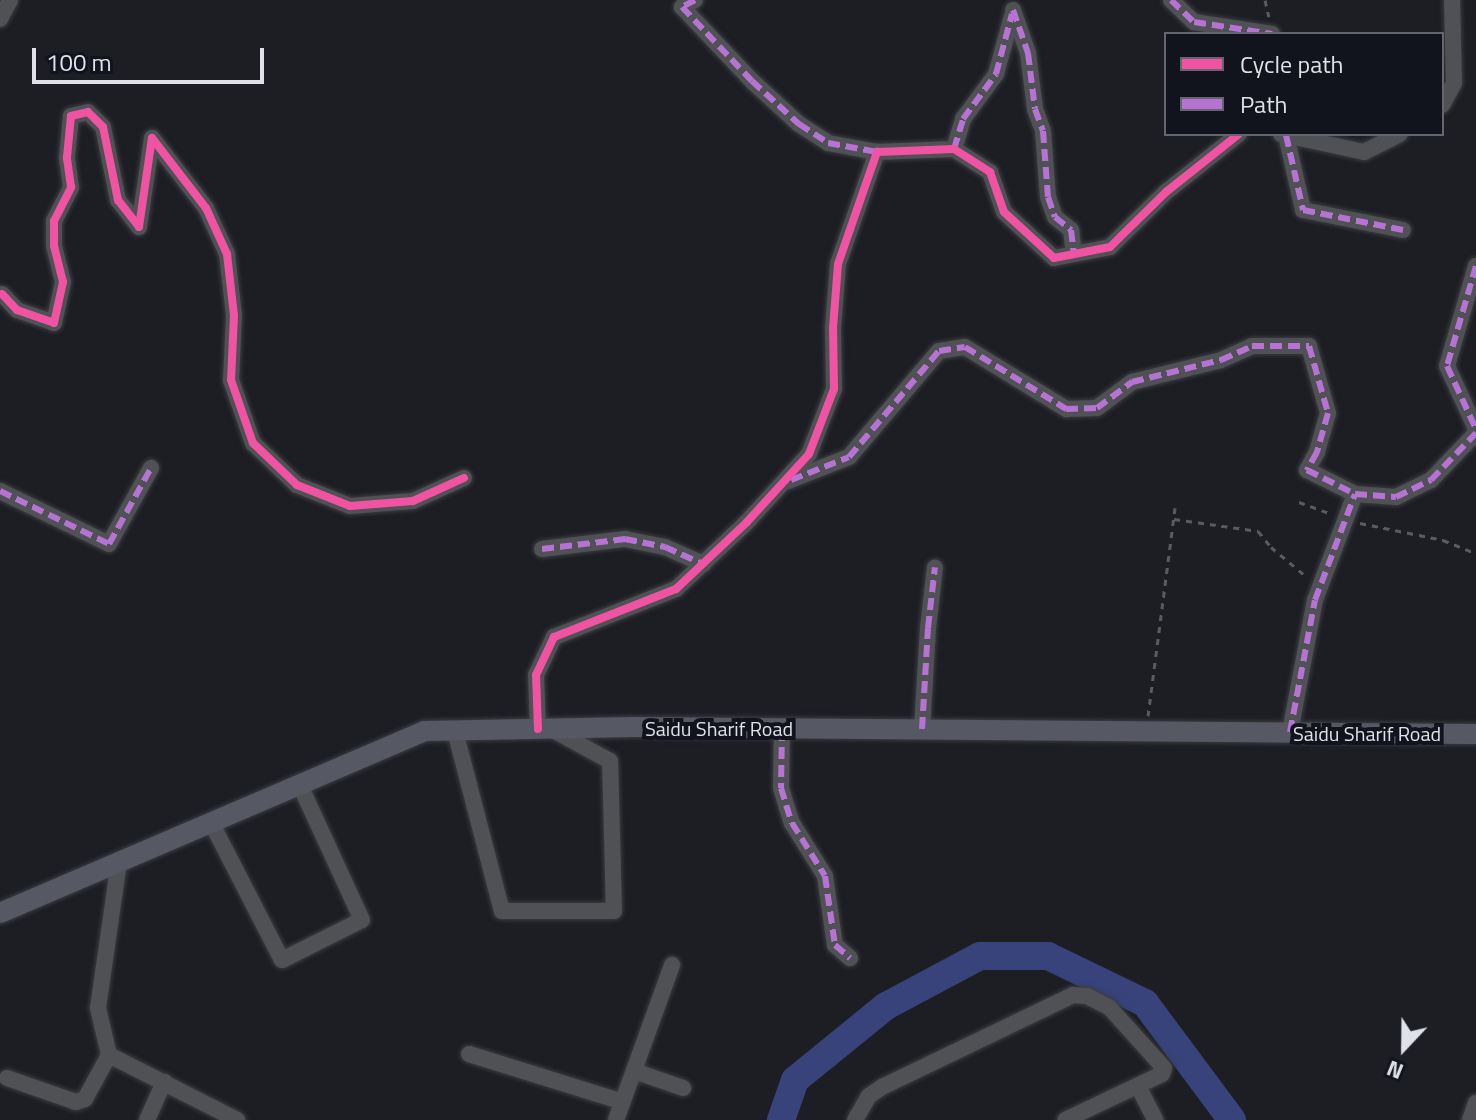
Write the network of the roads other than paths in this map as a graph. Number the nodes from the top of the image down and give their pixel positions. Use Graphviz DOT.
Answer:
graph roads {
  1 [pos="10,0"];
  2 [pos="695,0"];
  3 [pos="1171,0"];
  4 [pos="1452,0"];
  5 [pos="0,19"];
  6 [pos="1259,32"];
  7 [pos="1444,101"];
  8 [pos="1236,136"];
  9 [pos="1284,136"];
  10 [pos="1292,136"];
  11 [pos="1396,136"];
  12 [pos="954,149"];
  13 [pos="877,152"];
  14 [pos="1403,230"];
  15 [pos="1074,254"];
  16 [pos="1476,266"];
  17 [pos="1,293"];
  18 [pos="1476,431"];
  19 [pos="151,468"];
  20 [pos="464,478"];
  21 [pos="783,483"];
  22 [pos="0,491"];
  23 [pos="1355,494"];
  24 [pos="542,549"];
  25 [pos="703,564"];
  26 [pos="935,567"];
  27 [pos="545,729"];
  28 [pos="782,729"];
  29 [pos="922,729"];
  30 [pos="455,731"];
  31 [pos="1290,732"];
  32 [pos="1476,734"];
  33 [pos="300,785"];
  34 [pos="211,822"];
  35 [pos="119,862"];
  36 [pos="0,913"];
  37 [pos="850,958"];
  38 [pos="672,965"];
  39 [pos="469,1054"];
  40 [pos="109,1055"];
  41 [pos="634,1071"];
  42 [pos="7,1078"];
  43 [pos="164,1082"];
  44 [pos="1138,1086"];
  45 [pos="683,1088"];
  46 [pos="623,1102"];
  47 [pos="1476,1103"];
  48 [pos="147,1120"];
  49 [pos="237,1120"];
  50 [pos="616,1120"];
  51 [pos="855,1120"];
  52 [pos="1065,1120"];
  53 [pos="1155,1120"];
  54 [pos="1470,1120"];
  1 -- 5 [label="street"];
  2 -- 13 [label="street"];
  3 -- 6 [label="street"];
  4 -- 7 [label="street"];
  8 -- 15 [label="street"];
  9 -- 14 [label="street"];
  10 -- 11 [label="street"];
  12 -- 13 [label="street"];
  12 -- 15 [label="street"];
  12 -- 15 [label="street"];
  13 -- 21 [label="street"];
  16 -- 18 [label="street"];
  17 -- 20 [label="street"];
  18 -- 23 [label="street"];
  19 -- 22 [label="street"];
  21 -- 23 [label="street"];
  21 -- 25 [label="street"];
  23 -- 31 [label="street"];
  24 -- 25 [label="street"];
  25 -- 27 [label="street"];
  26 -- 29 [label="street"];
  27 -- 28 [label="main road, Saidu Sharif Road"];
  27 -- 30 [label="main road, Saidu Sharif Road"];
  27 -- 30 [label="street"];
  28 -- 29 [label="main road, Saidu Sharif Road"];
  28 -- 37 [label="street"];
  29 -- 31 [label="main road, Saidu Sharif Road"];
  30 -- 33 [label="main road, Saidu Sharif Road"];
  31 -- 32 [label="main road, Saidu Sharif Road"];
  33 -- 34 [label="main road, Saidu Sharif Road"];
  33 -- 34 [label="street"];
  34 -- 35 [label="main road, Saidu Sharif Road"];
  35 -- 36 [label="main road, Saidu Sharif Road"];
  35 -- 40 [label="street"];
  38 -- 41 [label="street"];
  39 -- 46 [label="street"];
  40 -- 42 [label="street"];
  40 -- 43 [label="street"];
  41 -- 45 [label="street"];
  41 -- 46 [label="street"];
  43 -- 48 [label="street"];
  43 -- 49 [label="street"];
  44 -- 51 [label="street"];
  44 -- 52 [label="street"];
  44 -- 53 [label="street"];
  46 -- 50 [label="street"];
  47 -- 54 [label="street"];
}
